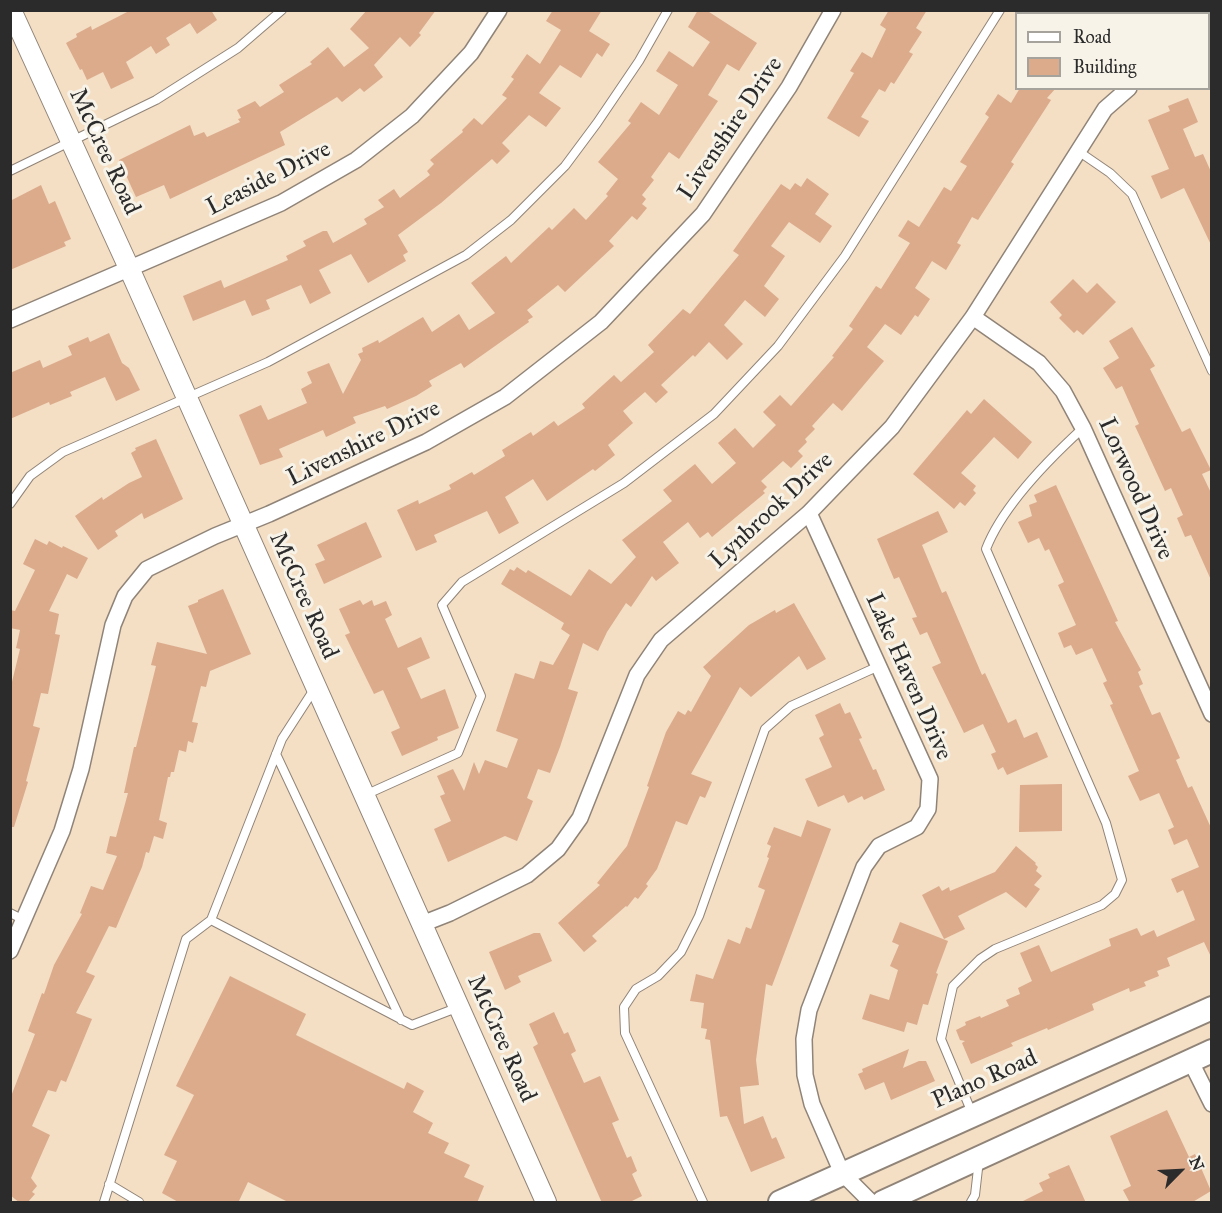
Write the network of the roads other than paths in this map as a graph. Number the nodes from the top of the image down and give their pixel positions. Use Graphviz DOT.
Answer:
graph roads {
  1 [pos="282,10"];
  2 [pos="499,10"];
  3 [pos="668,10"];
  4 [pos="833,10"];
  5 [pos="1000,10"];
  6 [pos="13,12"];
  7 [pos="1127,90"];
  8 [pos="71,142"];
  9 [pos="1078,151"];
  10 [pos="10,171"];
  11 [pos="129,268"];
  12 [pos="973,317"];
  13 [pos="10,320"];
  14 [pos="1212,371"];
  15 [pos="186,397"];
  16 [pos="1083,428"];
  17 [pos="10,504"];
  18 [pos="809,513"];
  19 [pos="243,524"];
  20 [pos="879,666"];
  21 [pos="315,686"];
  22 [pos="1212,714"];
  23 [pos="276,754"];
  24 [pos="364,795"];
  25 [pos="17,916"];
  26 [pos="211,920"];
  27 [pos="422,924"];
  28 [pos="10,951"];
  29 [pos="459,1007"];
  30 [pos="1212,1008"];
  31 [pos="401,1020"];
  32 [pos="1212,1051"];
  33 [pos="1190,1060"];
  34 [pos="1212,1104"];
  35 [pos="973,1116"];
  36 [pos="980,1158"];
  37 [pos="842,1173"];
  38 [pos="110,1184"];
  39 [pos="104,1203"];
  40 [pos="139,1203"];
  41 [pos="546,1203"];
  42 [pos="703,1203"];
  43 [pos="780,1203"];
  44 [pos="871,1203"];
  45 [pos="883,1203"];
  46 [pos="971,1203"];
  1 -- 8 [label="lane"];
  2 -- 11 [label="street, Leaside Drive"];
  3 -- 15 [label="lane"];
  4 -- 19 [label="street, Livenshire Drive"];
  5 -- 24 [label="lane"];
  6 -- 8 [label="street, McCree Road"];
  7 -- 9 [label="street, Lynbrook Drive"];
  8 -- 10 [label="lane"];
  8 -- 11 [label="street, McCree Road"];
  9 -- 12 [label="street, Lynbrook Drive"];
  9 -- 14 [label="lane"];
  11 -- 13 [label="street, Leaside Drive"];
  11 -- 15 [label="street, McCree Road"];
  12 -- 16 [label="street, Lorwood Drive"];
  12 -- 18 [label="street, Lynbrook Drive"];
  15 -- 17 [label="lane"];
  15 -- 19 [label="street, McCree Road"];
  16 -- 22 [label="street, Lorwood Drive"];
  16 -- 35 [label="lane"];
  18 -- 20 [label="street, Lake Haven Drive"];
  18 -- 27 [label="street, Lynbrook Drive"];
  19 -- 21 [label="street, McCree Road"];
  19 -- 25 [label="street, Livenshire Drive"];
  20 -- 37 [label="street, Lake Haven Drive"];
  20 -- 42 [label="lane"];
  21 -- 23 [label="lane"];
  21 -- 24 [label="street, McCree Road"];
  23 -- 26 [label="lane"];
  23 -- 31 [label="lane"];
  24 -- 27 [label="street, McCree Road"];
  25 -- 28 [label="street, Livenshire Drive"];
  26 -- 31 [label="lane"];
  26 -- 38 [label="lane"];
  27 -- 29 [label="street, McCree Road"];
  29 -- 31 [label="lane"];
  29 -- 41 [label="street, McCree Road"];
  30 -- 35 [label="main road, Plano Road"];
  32 -- 33 [label="main road"];
  33 -- 34 [label="street"];
  33 -- 36 [label="main road"];
  35 -- 37 [label="main road, Plano Road"];
  36 -- 45 [label="main road"];
  36 -- 46 [label="lane"];
  37 -- 43 [label="main road, Plano Road"];
  37 -- 44 [label="street, Lake Haven Drive"];
  38 -- 39 [label="lane"];
  38 -- 40 [label="lane"];
}
